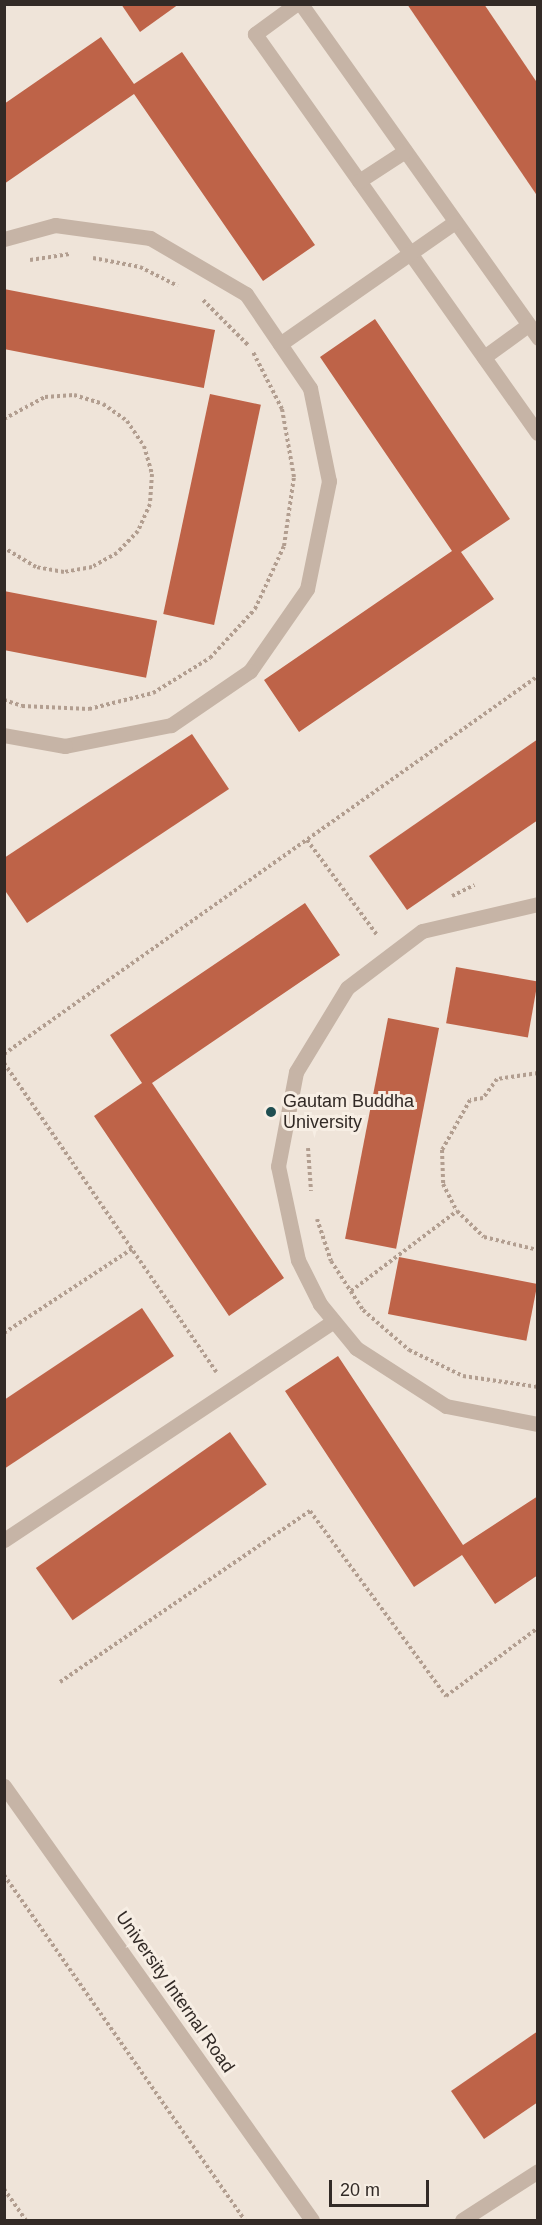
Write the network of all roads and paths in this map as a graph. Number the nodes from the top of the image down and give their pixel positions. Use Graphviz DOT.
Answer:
graph roads {
  1 [pos="296,4"];
  2 [pos="301,4"];
  3 [pos="405,151"];
  4 [pos="359,181"];
  5 [pos="455,222"];
  6 [pos="4,239"];
  7 [pos="410,253"];
  8 [pos="16,262"];
  9 [pos="181,288"];
  10 [pos="192,293"];
  11 [pos="528,325"];
  12 [pos="537,338"];
  13 [pos="280,344"];
  14 [pos="484,357"];
  15 [pos="4,419"];
  16 [pos="537,433"];
  17 [pos="4,548"];
  18 [pos="537,676"];
  19 [pos="4,700"];
  20 [pos="4,735"];
  21 [pos="307,840"];
  22 [pos="537,904"];
  23 [pos="381,941"];
  24 [pos="4,1054"];
  25 [pos="4,1063"];
  26 [pos="537,1073"];
  27 [pos="310,1135"];
  28 [pos="312,1205"];
  29 [pos="457,1211"];
  30 [pos="316,1216"];
  31 [pos="132,1249"];
  32 [pos="537,1250"];
  33 [pos="351,1291"];
  34 [pos="333,1321"];
  35 [pos="4,1333"];
  36 [pos="537,1387"];
  37 [pos="229,1390"];
  38 [pos="537,1424"];
  39 [pos="4,1540"];
  40 [pos="537,1628"];
  41 [pos="60,1682"];
  42 [pos="4,1786"];
  43 [pos="4,1875"];
  44 [pos="537,2171"];
  45 [pos="4,2189"];
  46 [pos="26,2220"];
  47 [pos="245,2220"];
  48 [pos="312,2220"];
  49 [pos="462,2220"];
  1 -- 4 [label="lane"];
  2 -- 3 [label="lane"];
  3 -- 4 [label="lane"];
  3 -- 5 [label="lane"];
  4 -- 7 [label="lane"];
  5 -- 7 [label="lane"];
  5 -- 11 [label="lane"];
  6 -- 13 [label="lane"];
  7 -- 13 [label="lane"];
  7 -- 14 [label="lane"];
  8 -- 9 [label="path"];
  10 -- 19 [label="path"];
  11 -- 12 [label="lane"];
  11 -- 14 [label="lane"];
  13 -- 20 [label="lane"];
  14 -- 16 [label="lane"];
  15 -- 17 [label="path"];
  18 -- 21 [label="path"];
  21 -- 23 [label="path"];
  21 -- 24 [label="path"];
  22 -- 34 [label="lane"];
  25 -- 31 [label="path"];
  26 -- 29 [label="path"];
  27 -- 28 [label="path"];
  29 -- 32 [label="path"];
  29 -- 33 [label="path"];
  30 -- 33 [label="path"];
  31 -- 35 [label="path"];
  31 -- 37 [label="path"];
  33 -- 36 [label="path"];
  34 -- 37 [label="lane"];
  34 -- 38 [label="lane"];
  37 -- 39 [label="lane"];
  40 -- 41 [label="path"];
  42 -- 48 [label="lane, University Internal Road"];
  43 -- 47 [label="path"];
  44 -- 49 [label="lane"];
  45 -- 46 [label="path"];
}
